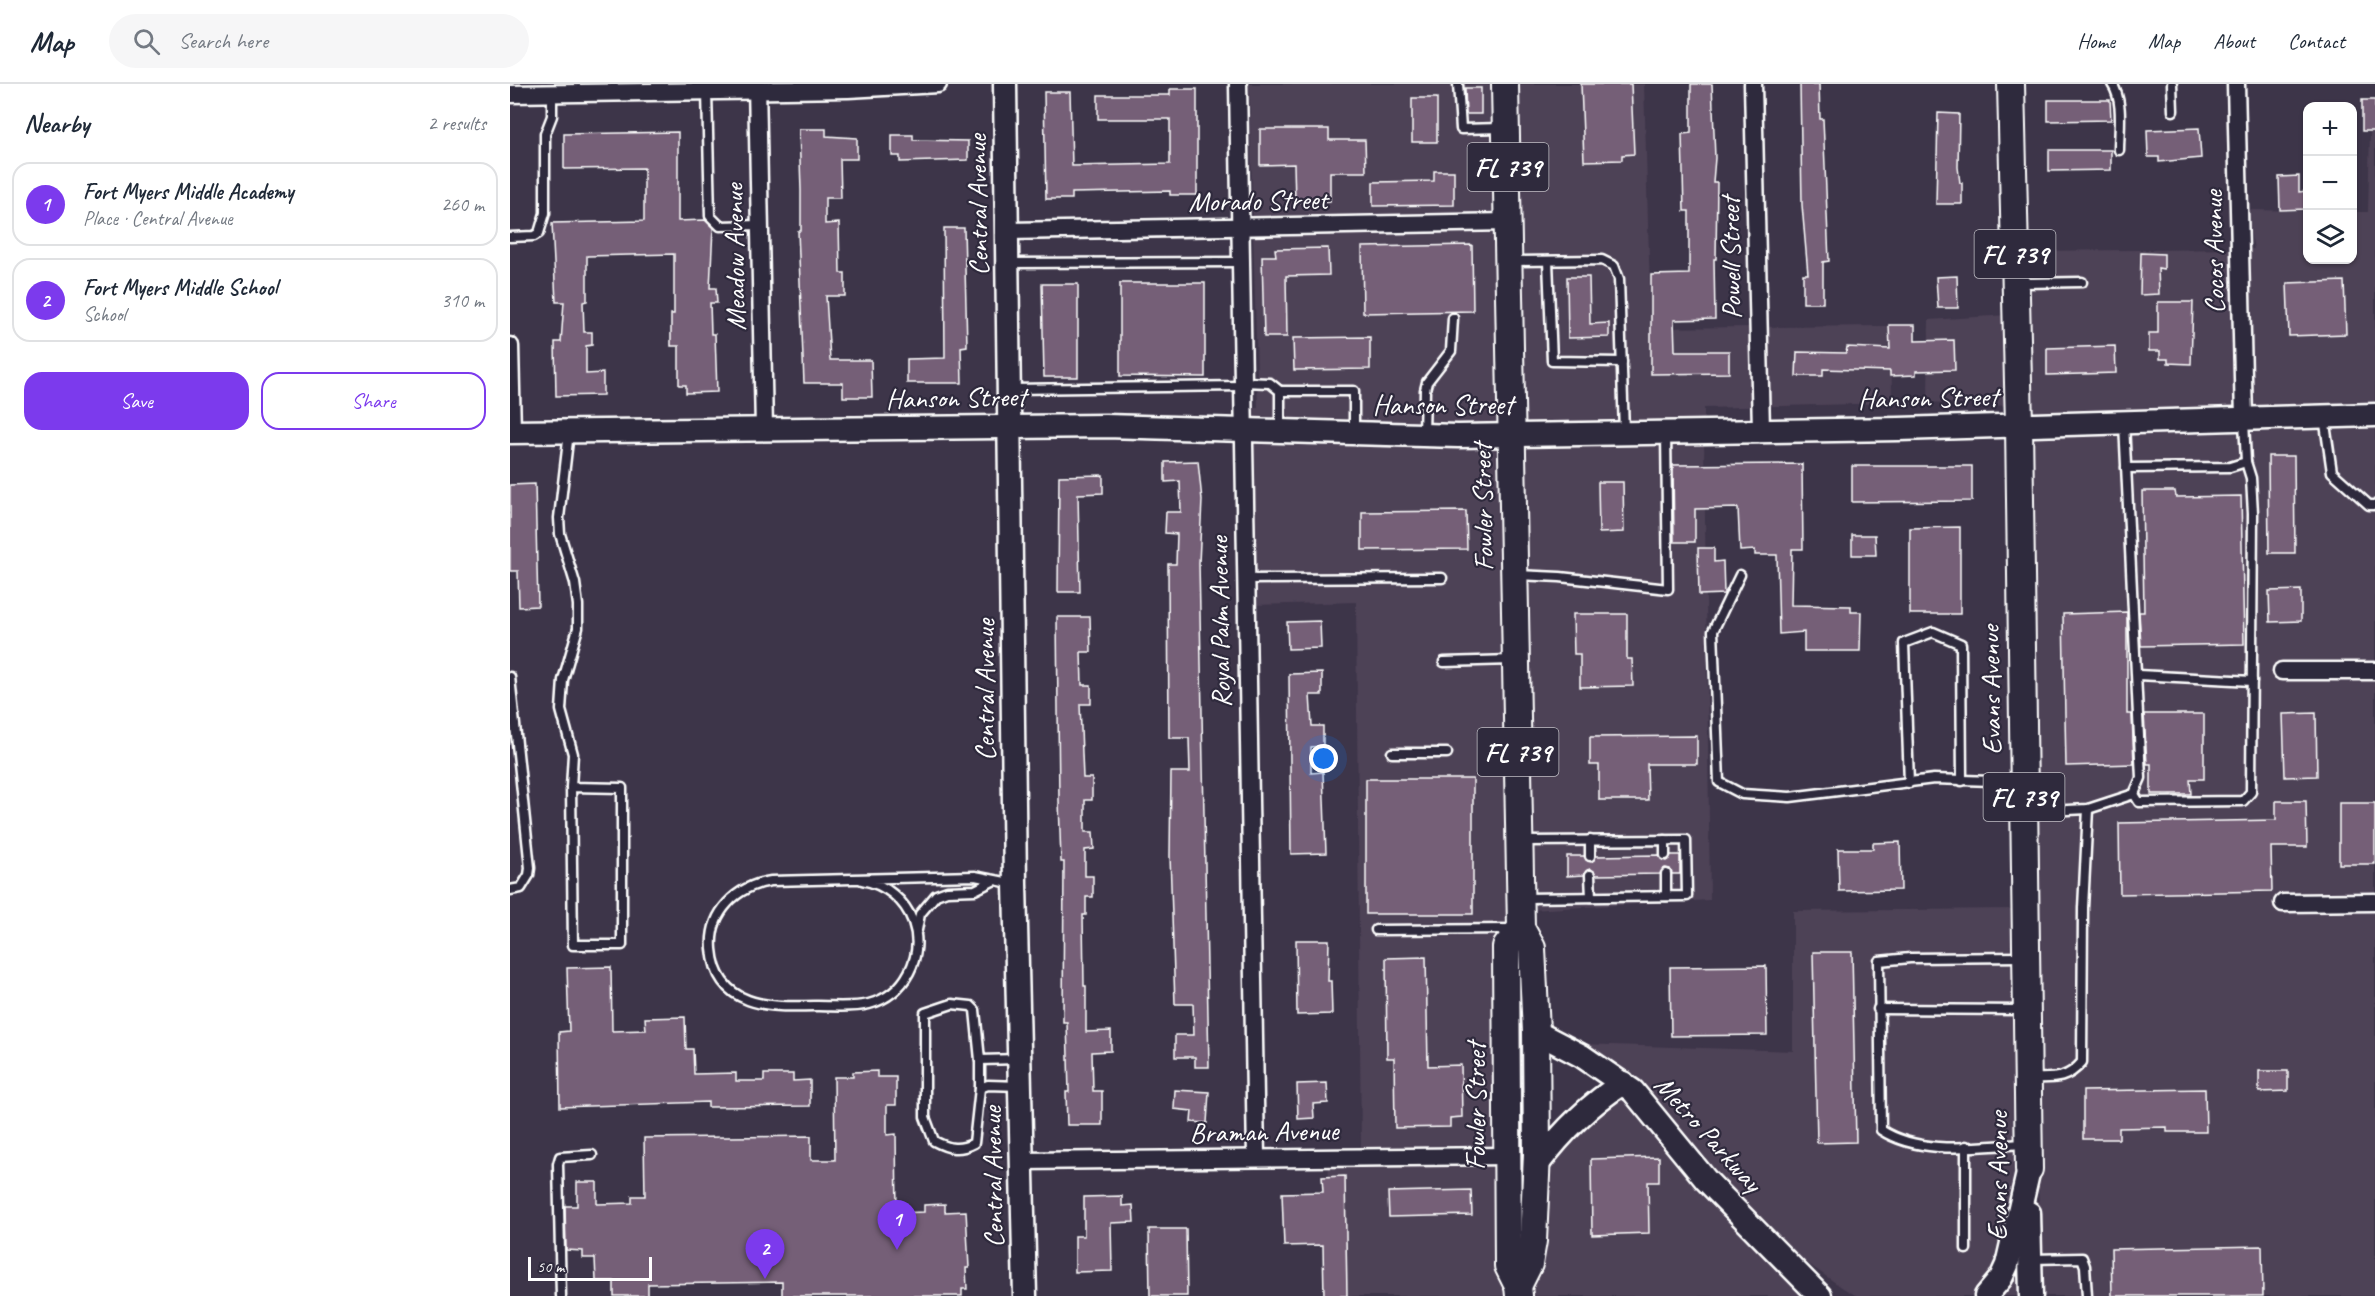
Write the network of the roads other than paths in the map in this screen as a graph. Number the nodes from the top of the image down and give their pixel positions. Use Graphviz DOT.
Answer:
graph roads {
  1 [pos="938,84"];
  2 [pos="1005,84"];
  3 [pos="1238,84"];
  4 [pos="1458,84"];
  5 [pos="1505,84"];
  6 [pos="1753,84"];
  7 [pos="2011,84"];
  8 [pos="2112,84"];
  9 [pos="2172,84"];
  10 [pos="2236,84"];
  11 [pos="757,87"];
  12 [pos="707,91"];
  13 [pos="510,94"];
  14 [pos="552,94"];
  15 [pos="2172,111"];
  16 [pos="1506,128"];
  17 [pos="2118,150"];
  18 [pos="1509,222"];
  19 [pos="760,225"];
  20 [pos="1240,227"];
  21 [pos="1007,231"];
  22 [pos="510,237"];
  23 [pos="1510,261"];
  24 [pos="1548,261"];
  25 [pos="1241,262"];
  26 [pos="1008,263"];
  27 [pos="2082,282"];
  28 [pos="2016,283"];
  29 [pos="1453,318"];
  30 [pos="510,346"];
  31 [pos="1622,362"];
  32 [pos="1243,384"];
  33 [pos="1011,389"];
  34 [pos="1280,391"];
  35 [pos="2375,415"];
  36 [pos="2324,416"];
  37 [pos="2244,419"];
  38 [pos="2124,422"];
  39 [pos="2019,425"];
  40 [pos="1011,426"];
  41 [pos="764,429"];
  42 [pos="1761,430"];
  43 [pos="569,431"];
  44 [pos="1244,431"];
  45 [pos="511,432"];
  46 [pos="1666,432"];
  47 [pos="1280,433"];
  48 [pos="1624,433"];
  49 [pos="1354,434"];
  50 [pos="1424,435"];
  51 [pos="1513,435"];
  52 [pos="2246,462"];
  53 [pos="2126,468"];
  54 [pos="2375,505"];
  55 [pos="1514,575"];
  56 [pos="1740,575"];
  57 [pos="1442,578"];
  58 [pos="1246,579"];
  59 [pos="1516,660"];
  60 [pos="1444,662"];
  61 [pos="2282,671"];
  62 [pos="2375,671"];
  63 [pos="2138,675"];
  64 [pos="510,676"];
  65 [pos="2252,681"];
  66 [pos="1392,753"];
  67 [pos="1447,753"];
  68 [pos="1962,782"];
  69 [pos="1909,783"];
  70 [pos="2023,783"];
  71 [pos="571,787"];
  72 [pos="2134,794"];
  73 [pos="2088,809"];
  74 [pos="2024,812"];
  75 [pos="1590,840"];
  76 [pos="1665,840"];
  77 [pos="1519,841"];
  78 [pos="1665,855"];
  79 [pos="1590,856"];
  80 [pos="1666,874"];
  81 [pos="1590,875"];
  82 [pos="862,880"];
  83 [pos="1004,883"];
  84 [pos="510,890"];
  85 [pos="1666,896"];
  86 [pos="1591,897"];
  87 [pos="1520,898"];
  88 [pos="2375,902"];
  89 [pos="2283,903"];
  90 [pos="1521,928"];
  91 [pos="1376,930"];
  92 [pos="916,935"];
  93 [pos="2026,957"];
  94 [pos="1506,989"];
  95 [pos="1878,1009"];
  96 [pos="2026,1010"];
  97 [pos="1536,1032"];
  98 [pos="1020,1059"];
  99 [pos="980,1060"];
  100 [pos="2027,1078"];
  101 [pos="1623,1083"];
  102 [pos="1020,1086"];
  103 [pos="980,1088"];
  104 [pos="1966,1146"];
  105 [pos="592,1155"];
  106 [pos="1506,1156"];
  107 [pos="2029,1157"];
  108 [pos="1256,1158"];
  109 [pos="1022,1161"];
  110 [pos="1537,1165"];
  111 [pos="1966,1249"];
  112 [pos="2029,1259"];
  113 [pos="1788,1260"];
  114 [pos="1522,1282"];
  115 [pos="561,1296"];
  116 [pos="1025,1296"];
  117 [pos="1820,1296"];
  118 [pos="1838,1296"];
  119 [pos="1986,1296"];
  120 [pos="2031,1296"];
  121 [pos="2087,1296"];
  1 -- 11 [label="street"];
  2 -- 21 [label="street, Central Avenue"];
  3 -- 20 [label="street, Royal Palm Avenue"];
  4 -- 16 [label="lane"];
  5 -- 16 [label="main road, Fowler Street / FL 739"];
  6 -- 42 [label="street, Powell Street"];
  7 -- 28 [label="main road, Evans Avenue / FL 739"];
  8 -- 17 [label="lane"];
  9 -- 15 [label="lane"];
  10 -- 37 [label="street, Cocos Avenue"];
  11 -- 12 [label="street"];
  11 -- 19 [label="street, Meadow Avenue"];
  12 -- 14 [label="street"];
  12 -- 19 [label="lane"];
  13 -- 14 [label="street"];
  14 -- 22 [label="lane"];
  16 -- 18 [label="main road, Fowler Street / FL 739"];
  18 -- 20 [label="street, Morado Street"];
  18 -- 23 [label="main road, Fowler Street / FL 739"];
  19 -- 41 [label="street, Meadow Avenue"];
  20 -- 21 [label="street, Morado Street"];
  20 -- 25 [label="street, Royal Palm Avenue"];
  21 -- 26 [label="street, Central Avenue"];
  23 -- 24 [label="lane"];
  23 -- 51 [label="main road, Fowler Street / FL 739"];
  24 -- 31 [label="lane"];
  24 -- 31 [label="lane"];
  25 -- 26 [label="lane"];
  25 -- 32 [label="street, Royal Palm Avenue"];
  26 -- 33 [label="street, Central Avenue"];
  27 -- 28 [label="lane"];
  28 -- 39 [label="main road, Evans Avenue / FL 739"];
  29 -- 50 [label="lane"];
  30 -- 45 [label="street"];
  31 -- 48 [label="lane"];
  32 -- 33 [label="lane"];
  32 -- 34 [label="lane"];
  32 -- 44 [label="street, Royal Palm Avenue"];
  33 -- 40 [label="street, Central Avenue"];
  34 -- 47 [label="lane"];
  34 -- 49 [label="lane"];
  35 -- 36 [label="street, Hanson Street"];
  36 -- 37 [label="street, Hanson Street"];
  36 -- 54 [label="lane"];
  37 -- 38 [label="street, Hanson Street"];
  37 -- 52 [label="lane"];
  38 -- 39 [label="street, Hanson Street"];
  38 -- 53 [label="lane"];
  39 -- 42 [label="street, Hanson Street"];
  39 -- 70 [label="main road, Evans Avenue / FL 739"];
  40 -- 41 [label="street, Hanson Street"];
  40 -- 44 [label="street, Hanson Street"];
  40 -- 83 [label="street, Central Avenue"];
  41 -- 43 [label="street, Hanson Street"];
  42 -- 46 [label="street, Hanson Street"];
  43 -- 45 [label="street, Hanson Street"];
  43 -- 71 [label="lane"];
  44 -- 47 [label="street, Hanson Street"];
  44 -- 58 [label="street, Royal Palm Avenue"];
  46 -- 48 [label="street, Hanson Street"];
  46 -- 55 [label="lane"];
  47 -- 49 [label="street, Hanson Street"];
  48 -- 51 [label="street, Hanson Street"];
  49 -- 50 [label="street, Hanson Street"];
  50 -- 51 [label="street, Hanson Street"];
  51 -- 55 [label="main road, Fowler Street / FL 739"];
  52 -- 53 [label="lane"];
  52 -- 65 [label="lane"];
  53 -- 63 [label="lane"];
  55 -- 59 [label="main road, Fowler Street / FL 739"];
  56 -- 69 [label="lane"];
  57 -- 58 [label="lane"];
  58 -- 108 [label="street, Royal Palm Avenue"];
  59 -- 60 [label="lane"];
  59 -- 77 [label="main road, Fowler Street / FL 739"];
  61 -- 62 [label="street"];
  63 -- 65 [label="lane"];
  63 -- 72 [label="lane"];
  64 -- 84 [label="lane"];
  65 -- 72 [label="lane"];
  66 -- 67 [label="lane"];
  68 -- 69 [label="lane"];
  68 -- 69 [label="lane"];
  68 -- 70 [label="lane"];
  70 -- 74 [label="main road, Evans Avenue / FL 739"];
  71 -- 71 [label="lane"];
  72 -- 73 [label="lane"];
  73 -- 74 [label="lane"];
  73 -- 100 [label="lane"];
  74 -- 93 [label="main road, Evans Avenue / FL 739"];
  75 -- 76 [label="lane"];
  75 -- 77 [label="lane"];
  75 -- 79 [label="lane"];
  76 -- 78 [label="lane"];
  76 -- 85 [label="lane"];
  77 -- 87 [label="main road, Fowler Street / FL 739"];
  80 -- 85 [label="lane"];
  81 -- 86 [label="lane"];
  82 -- 83 [label="lane"];
  82 -- 92 [label="lane"];
  82 -- 92 [label="lane"];
  83 -- 92 [label="lane"];
  83 -- 98 [label="street, Central Avenue"];
  85 -- 86 [label="lane"];
  86 -- 87 [label="lane"];
  87 -- 90 [label="main road, Fowler Street / FL 739"];
  88 -- 89 [label="street"];
  90 -- 91 [label="lane"];
  90 -- 94 [label="main road, Fowler Street"];
  90 -- 97 [label="main road, Fowler Street"];
  93 -- 95 [label="lane"];
  93 -- 96 [label="main road, Evans Avenue / FL 739"];
  94 -- 97 [label="main road"];
  94 -- 106 [label="main road, Fowler Street"];
  95 -- 96 [label="lane"];
  95 -- 104 [label="lane"];
  96 -- 100 [label="main road, Evans Avenue / FL 739"];
  97 -- 101 [label="street, Metro Parkway"];
  97 -- 110 [label="main road, Fowler Street"];
  98 -- 99 [label="lane"];
  98 -- 102 [label="street, Central Avenue"];
  99 -- 103 [label="lane"];
  99 -- 103 [label="lane"];
  100 -- 107 [label="main road, Evans Avenue / FL 739"];
  101 -- 110 [label="street"];
  101 -- 113 [label="street, Metro Parkway"];
  102 -- 103 [label="lane"];
  102 -- 109 [label="street, Central Avenue"];
  104 -- 107 [label="lane"];
  104 -- 111 [label="lane"];
  105 -- 115 [label="lane"];
  106 -- 108 [label="street, Braman Avenue"];
  106 -- 114 [label="main road, Fowler Street"];
  107 -- 112 [label="street, Evans Avenue / FL 739"];
  107 -- 119 [label="street"];
  108 -- 109 [label="street, Braman Avenue"];
  109 -- 116 [label="street, Central Avenue"];
  110 -- 114 [label="main road, Fowler Street"];
  112 -- 120 [label="street, Evans Avenue / FL 739"];
  112 -- 121 [label="lane"];
  113 -- 117 [label="street, Metro Parkway"];
  113 -- 118 [label="street"];
}
